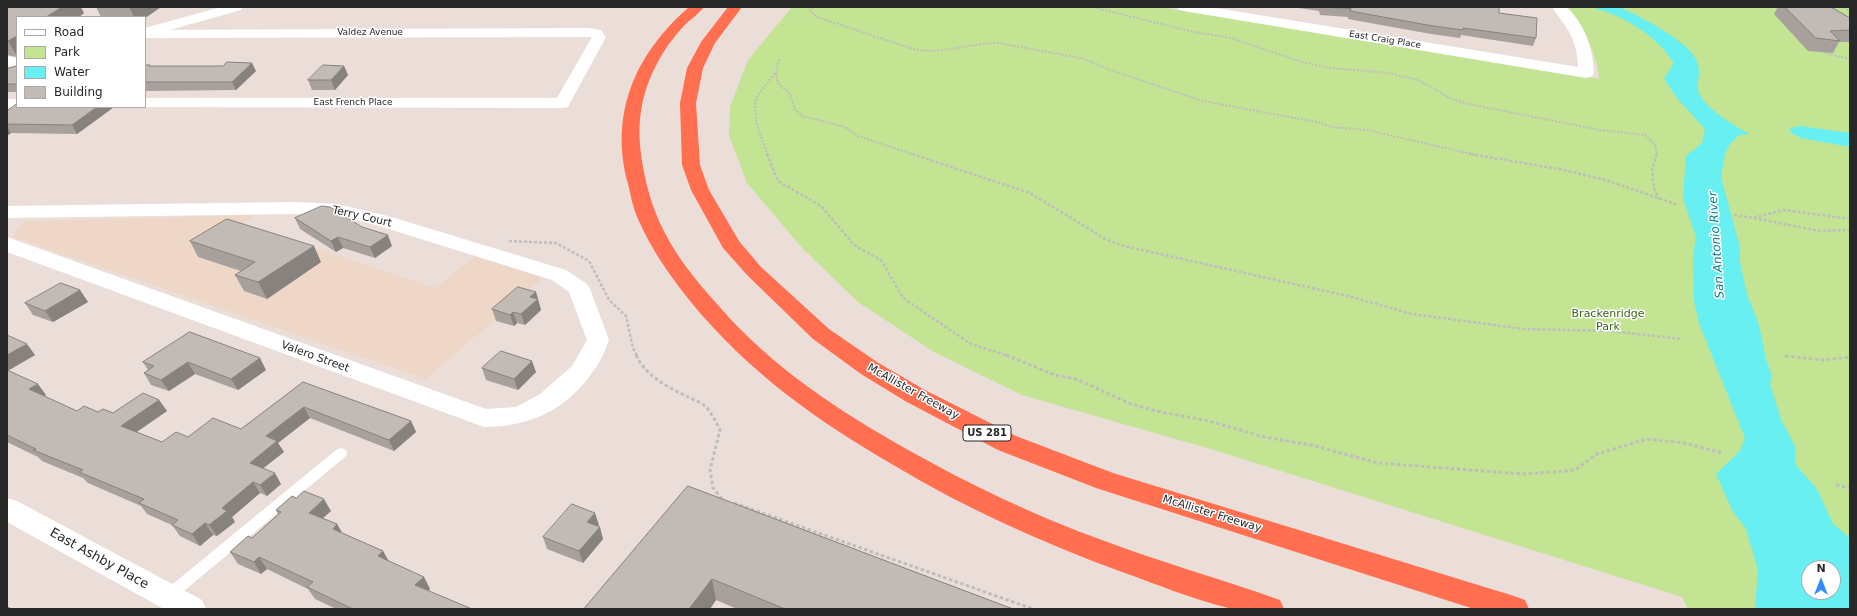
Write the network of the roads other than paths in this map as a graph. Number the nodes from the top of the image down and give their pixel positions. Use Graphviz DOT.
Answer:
graph roads {
  1 [pos="236,7"];
  2 [pos="735,7"];
  3 [pos="748,7"];
  4 [pos="1184,7"];
  5 [pos="1559,7"];
  6 [pos="690,11"];
  7 [pos="719,26"];
  8 [pos="146,34"];
  9 [pos="146,34"];
  10 [pos="146,103"];
  11 [pos="562,103"];
  12 [pos="8,214"];
  13 [pos="7,243"];
  14 [pos="598,340"];
  15 [pos="341,453"];
  16 [pos="7,509"];
  17 [pos="179,603"];
  18 [pos="1269,609"];
  19 [pos="1514,609"];
  1 -- 8 [label="street"];
  2 -- 7 [label="highway, McAllister Freeway / US 281"];
  3 -- 7 [label="highway"];
  4 -- 5 [label="street, East Craig Place"];
  6 -- 18 [label="highway"];
  7 -- 19 [label="highway, McAllister Freeway / US 281"];
  9 -- 11 [label="street, Valdez Avenue"];
  10 -- 11 [label="street, East French Place"];
  12 -- 14 [label="street, Terry Court"];
  13 -- 14 [label="street, Valero Street"];
  15 -- 17 [label="lane"];
  16 -- 17 [label="street, East Ashby Place"];
}
